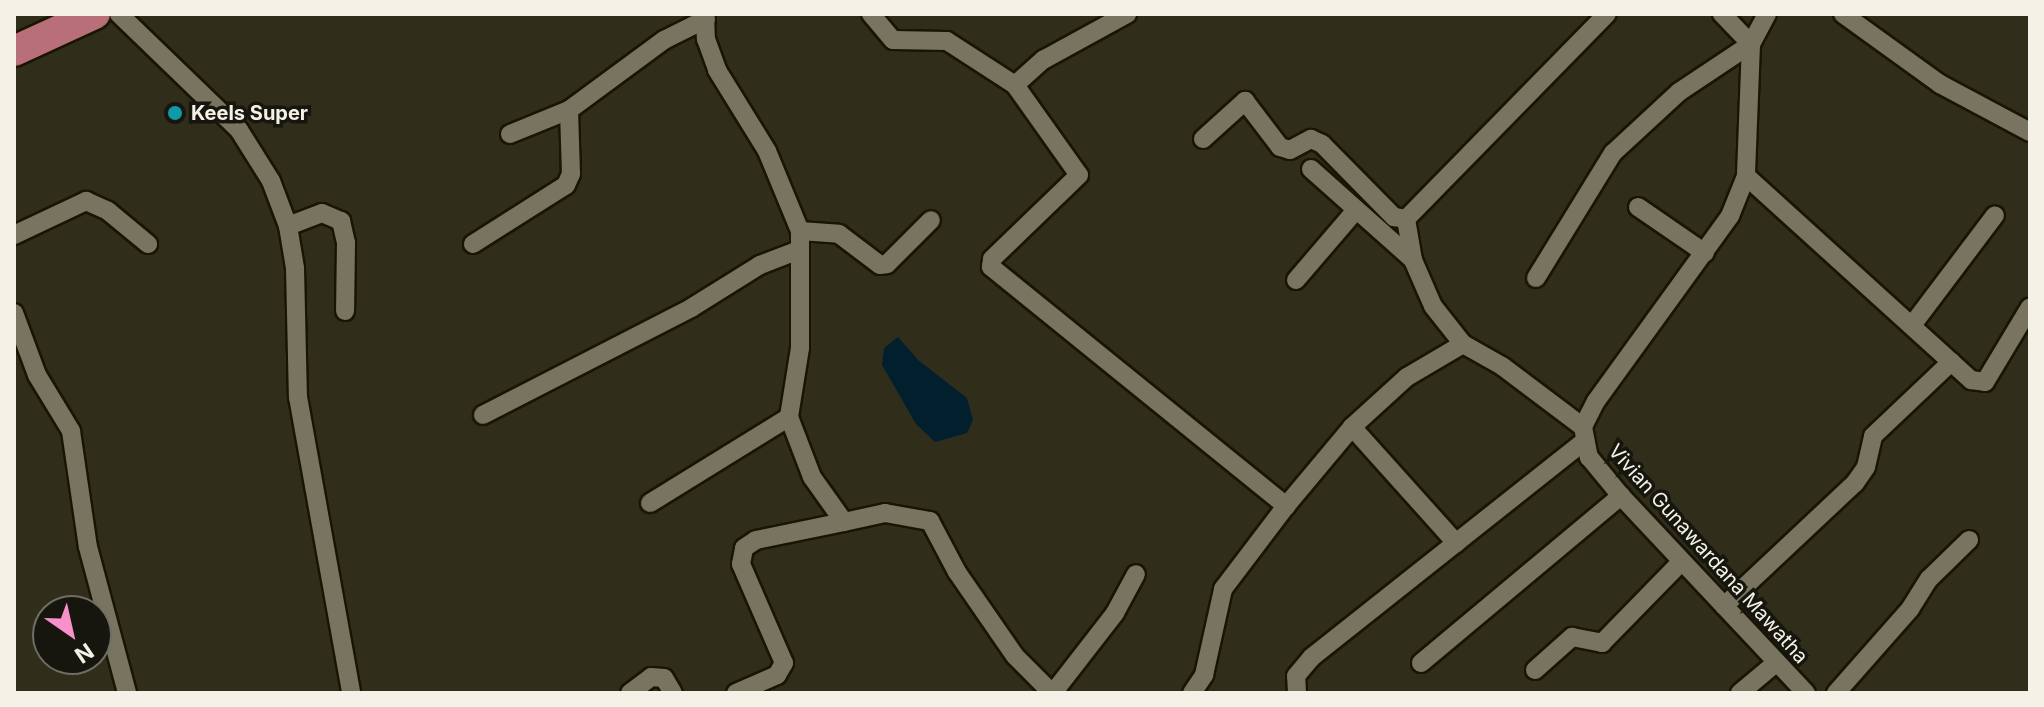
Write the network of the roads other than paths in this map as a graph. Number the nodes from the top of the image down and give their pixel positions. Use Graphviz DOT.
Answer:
graph roads {
  1 [pos="95,14"];
  2 [pos="119,14"];
  3 [pos="871,14"];
  4 [pos="1127,14"];
  5 [pos="1607,14"];
  6 [pos="1722,14"];
  7 [pos="1767,14"];
  8 [pos="1843,14"];
  9 [pos="706,16"];
  10 [pos="45,25"];
  11 [pos="1751,44"];
  12 [pos="14,51"];
  13 [pos="1015,85"];
  14 [pos="569,110"];
  15 [pos="2030,132"];
  16 [pos="510,134"];
  17 [pos="1203,139"];
  18 [pos="1311,169"];
  19 [pos="1746,176"];
  20 [pos="1638,207"];
  21 [pos="1356,210"];
  22 [pos="1995,215"];
  23 [pos="1406,219"];
  24 [pos="931,220"];
  25 [pos="288,226"];
  26 [pos="14,235"];
  27 [pos="800,241"];
  28 [pos="148,244"];
  29 [pos="473,244"];
  30 [pos="1705,253"];
  31 [pos="1413,260"];
  32 [pos="1536,278"];
  33 [pos="1296,280"];
  34 [pos="2030,307"];
  35 [pos="345,311"];
  36 [pos="14,313"];
  37 [pos="1913,324"];
  38 [pos="1463,344"];
  39 [pos="1951,362"];
  40 [pos="483,415"];
  41 [pos="789,417"];
  42 [pos="1352,427"];
  43 [pos="1584,434"];
  44 [pos="1621,496"];
  45 [pos="650,503"];
  46 [pos="1286,506"];
  47 [pos="844,522"];
  48 [pos="1969,540"];
  49 [pos="1456,543"];
  50 [pos="1681,562"];
  51 [pos="1136,574"];
  52 [pos="1724,606"];
  53 [pos="1777,662"];
  54 [pos="1421,663"];
  55 [pos="1535,670"];
  56 [pos="127,693"];
  57 [pos="351,693"];
  58 [pos="630,693"];
  59 [pos="673,693"];
  60 [pos="736,693"];
  61 [pos="1053,693"];
  62 [pos="1192,693"];
  63 [pos="1297,693"];
  64 [pos="1740,693"];
  65 [pos="1806,693"];
  66 [pos="1836,693"];
  1 -- 10 [label="main road"];
  2 -- 25 [label="street"];
  3 -- 13 [label="street"];
  4 -- 13 [label="street"];
  5 -- 23 [label="street"];
  6 -- 11 [label="street"];
  7 -- 11 [label="street"];
  8 -- 15 [label="street"];
  9 -- 14 [label="street"];
  9 -- 27 [label="street"];
  10 -- 12 [label="main road"];
  11 -- 19 [label="street"];
  11 -- 32 [label="street"];
  13 -- 46 [label="street"];
  14 -- 16 [label="street"];
  14 -- 29 [label="street"];
  17 -- 23 [label="street"];
  18 -- 21 [label="street"];
  19 -- 30 [label="street"];
  19 -- 37 [label="street"];
  20 -- 30 [label="street"];
  21 -- 31 [label="street"];
  21 -- 33 [label="street"];
  22 -- 37 [label="street"];
  23 -- 31 [label="street"];
  24 -- 27 [label="street"];
  25 -- 35 [label="street"];
  25 -- 57 [label="street"];
  26 -- 28 [label="street"];
  27 -- 40 [label="street"];
  27 -- 41 [label="street"];
  30 -- 43 [label="street"];
  31 -- 38 [label="street"];
  34 -- 39 [label="street"];
  36 -- 56 [label="street"];
  37 -- 39 [label="street"];
  38 -- 42 [label="street"];
  38 -- 43 [label="street"];
  39 -- 52 [label="street"];
  41 -- 45 [label="street"];
  41 -- 47 [label="street"];
  42 -- 46 [label="street"];
  42 -- 49 [label="street"];
  43 -- 44 [label="street, Vivian Gunawardana Mawatha"];
  43 -- 49 [label="street"];
  44 -- 50 [label="street, Vivian Gunawardana Mawatha"];
  44 -- 54 [label="street"];
  46 -- 62 [label="street"];
  47 -- 60 [label="street"];
  47 -- 61 [label="street"];
  48 -- 66 [label="street"];
  49 -- 63 [label="street"];
  50 -- 52 [label="street, Vivian Gunawardana Mawatha"];
  50 -- 55 [label="street"];
  51 -- 61 [label="street"];
  52 -- 53 [label="street, Vivian Gunawardana Mawatha"];
  53 -- 64 [label="street"];
  53 -- 65 [label="street, Vivian Gunawardana Mawatha"];
  58 -- 59 [label="street"];
}
